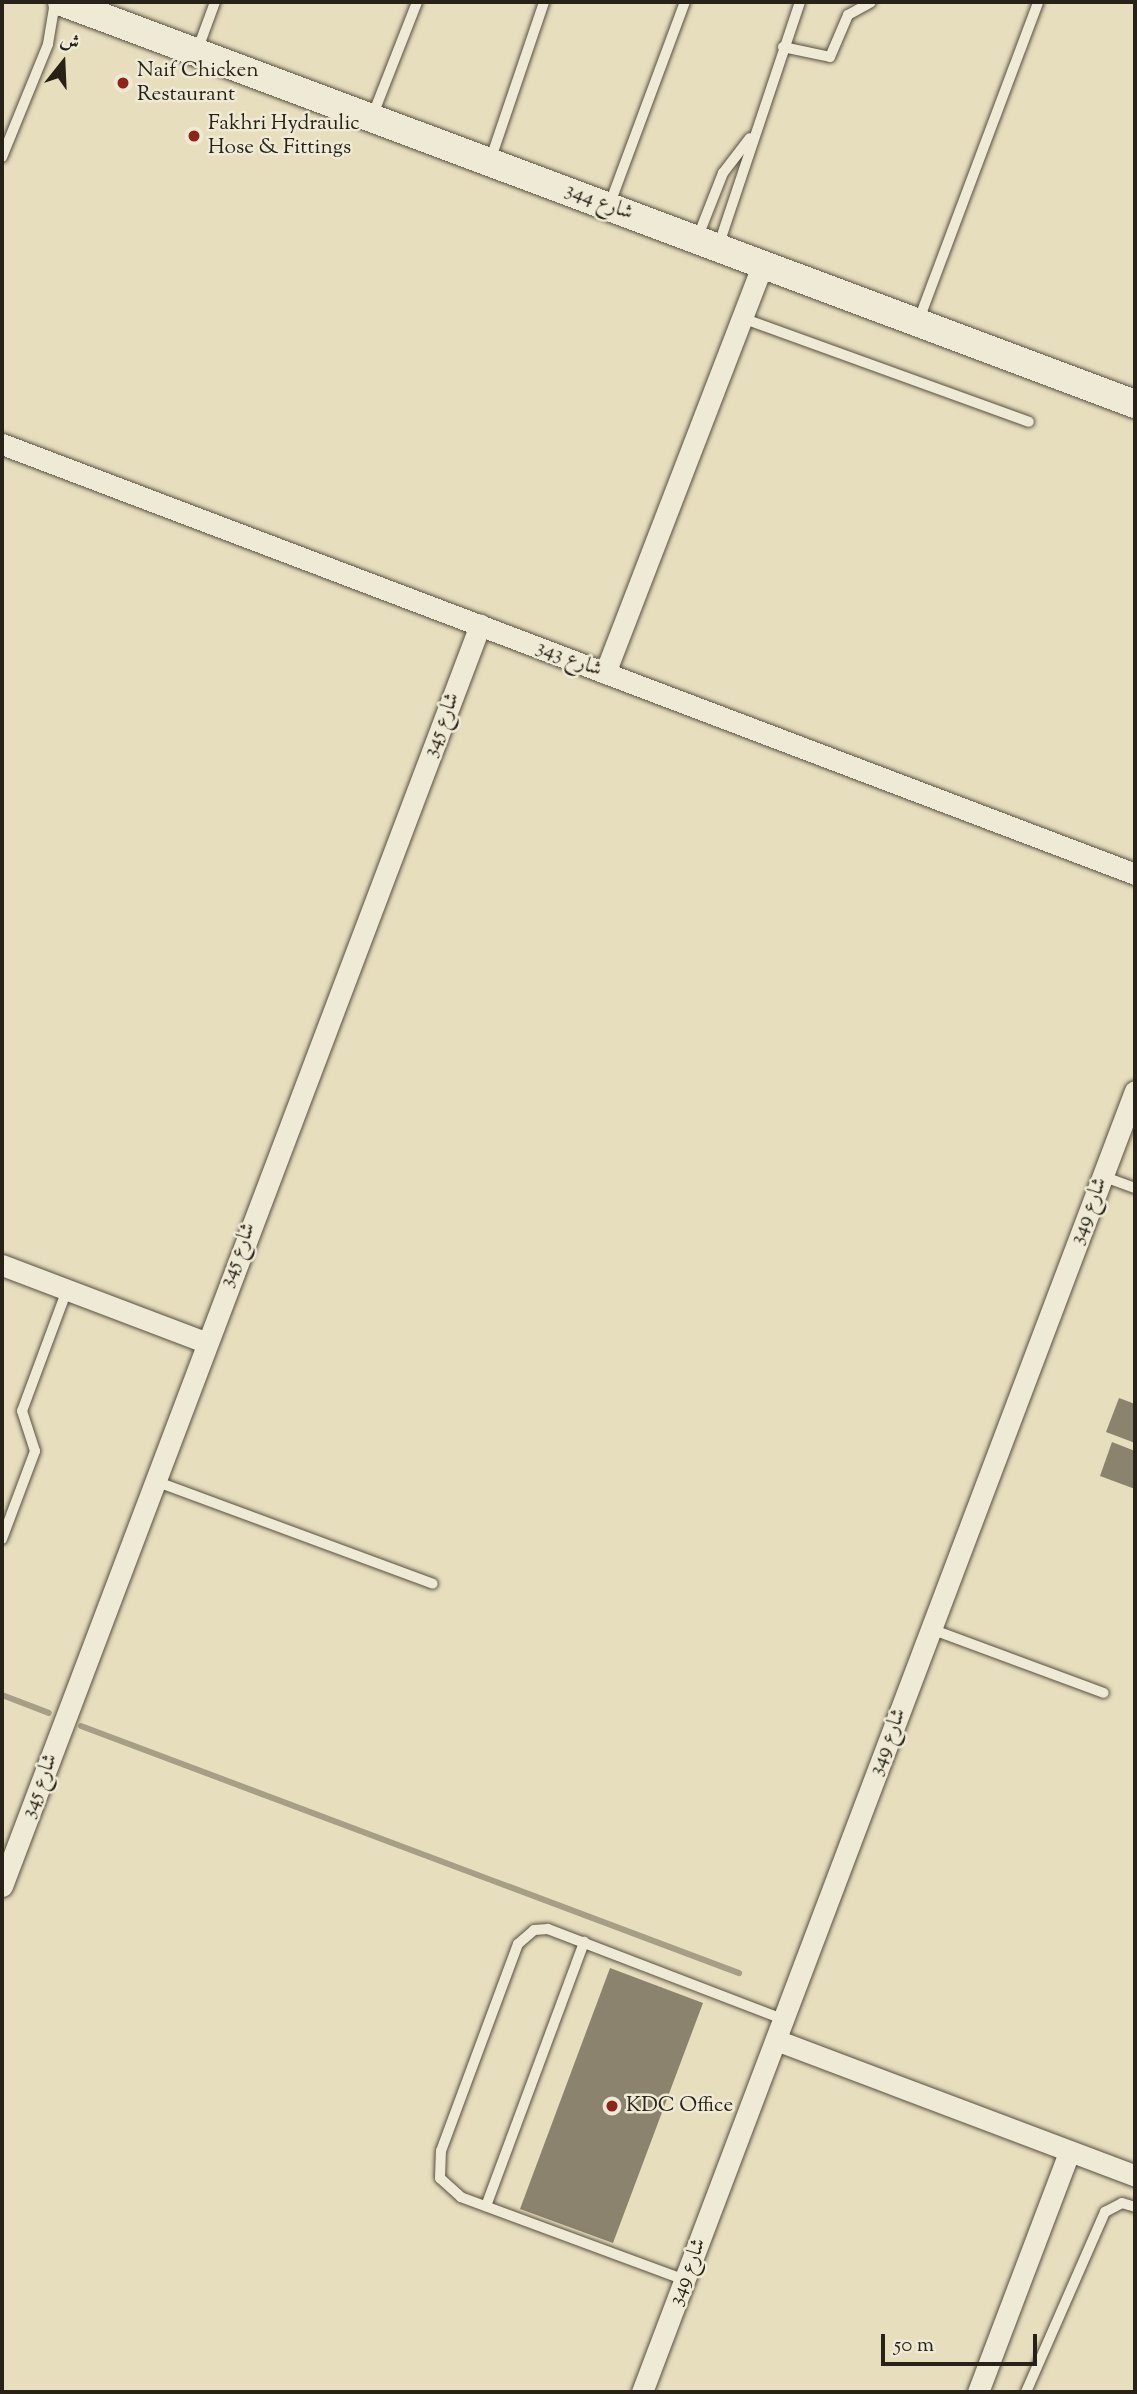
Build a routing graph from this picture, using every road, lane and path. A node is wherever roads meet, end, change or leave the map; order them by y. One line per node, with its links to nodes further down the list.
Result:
1 (55, 2): 14 (lane)
2 (62, 2): 11 (main road, شارع 344)
3 (215, 2): 11 (lane)
4 (417, 2): 12 (lane)
5 (544, 2): 15 (lane)
6 (685, 2): 16 (lane)
7 (800, 2): 10 (lane)
8 (871, 2): 10 (lane)
9 (1038, 2): 20 (lane)
10 (783, 47): 13 (lane)
11 (197, 51): 12 (main road, شارع 344)
12 (372, 117): 15 (main road, شارع 344)
13 (750, 138): 17 (lane); 17 (lane)
14 (2, 157)
15 (490, 161): 16 (main road, شارع 344)
16 (609, 206): 17 (main road, شارع 344)
17 (708, 243): 18 (main road, شارع 344)
18 (763, 264): 19 (street); 20 (main road, شارع 344)
19 (742, 318): 22 (lane); 25 (street)
20 (918, 322): 21 (main road, شارع 344)
21 (1135, 404)
22 (1029, 422)
23 (2, 444): 24 (street, شارع 343)
24 (481, 625): 25 (street, شارع 343); 32 (street, شارع 345)
25 (605, 673): 26 (street, شارع 343)
26 (1135, 874)
27 (1135, 1091): 28 (street, شارع 349)
28 (1102, 1177): 29 (lane); 36 (street, شارع 349)
29 (1135, 1188)
30 (2, 1265): 31 (street)
31 (67, 1290): 32 (street); 34 (lane)
32 (205, 1342): 33 (street, شارع 345)
33 (155, 1480): 35 (lane); 38 (street, شارع 345)
34 (2, 1539)
35 (433, 1584)
36 (931, 1629): 37 (lane); 40 (street, شارع 349)
37 (1104, 1693)
38 (2, 1885)
39 (584, 1942): 40 (lane); 44 (lane); 44 (lane)
40 (783, 2019): 41 (street, شارع 349)
41 (776, 2040): 42 (street); 46 (street, شارع 349)
42 (1069, 2152): 43 (street); 48 (street)
43 (1135, 2176)
44 (486, 2206): 46 (lane)
45 (1135, 2207): 49 (lane)
46 (685, 2280): 47 (street, شارع 349)
47 (642, 2392)
48 (978, 2392)
49 (1027, 2392)

